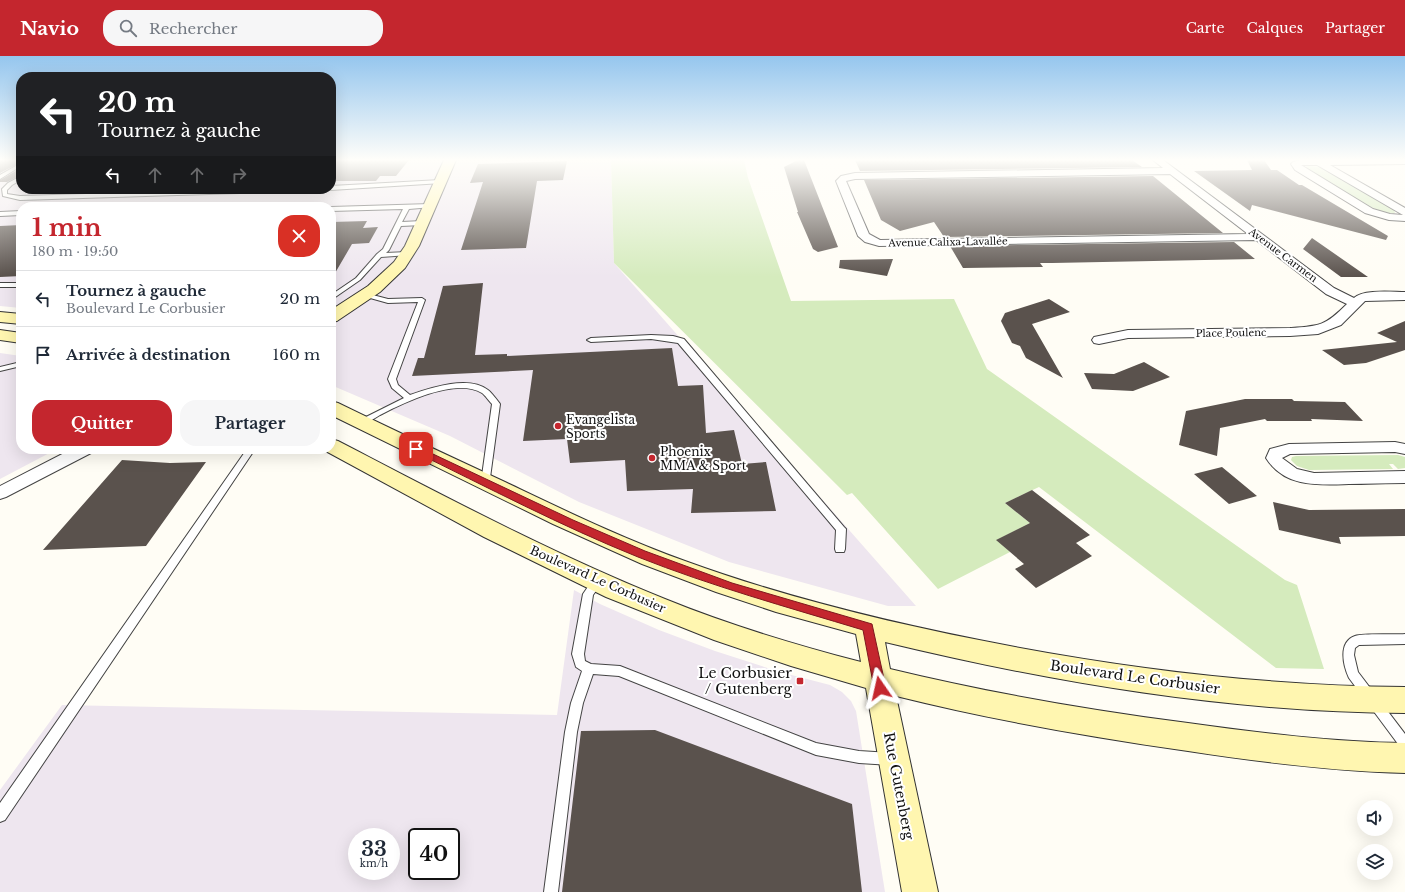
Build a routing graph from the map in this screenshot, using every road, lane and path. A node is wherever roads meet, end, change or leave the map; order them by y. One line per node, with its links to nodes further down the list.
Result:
1 (433, 199): 6 (street)
2 (849, 199): 15 (street, Avenue Calixa-Lavallée)
3 (1210, 199): 15 (street, Avenue Carmen)
4 (1350, 199): 12 (street)
5 (1383, 199): 9 (street)
6 (430, 206): 7 (lane); 13 (street)
7 (407, 207): 8 (lane); 14 (lane)
8 (336, 209)
9 (1405, 212)
10 (16, 213): 11 (lane)
11 (0, 214)
12 (1405, 218)
13 (422, 223): 14 (lane); 16 (street)
14 (399, 224): 17 (lane)
15 (1259, 237): 23 (street, Avenue Carmen)
16 (407, 254): 17 (lane); 21 (street)
17 (379, 255): 20 (lane)
18 (0, 284): 19 (lane)
19 (16, 285)
20 (336, 294)
21 (365, 295): 24 (street); 33 (lane)
22 (1405, 296): 23 (street)
23 (1354, 303): 30 (street, Place Poulenc)
24 (336, 314)
25 (0, 317): 26 (street)
26 (16, 319)
27 (0, 335): 28 (street)
28 (16, 337)
29 (591, 340): 43 (lane)
30 (1099, 340)
31 (16, 365): 32 (lane)
32 (0, 369)
33 (410, 399): 35 (lane); 41 (lane)
34 (336, 410): 35 (street, Boulevard Le Corbusier)
35 (360, 422): 41 (street, Boulevard Le Corbusier)
36 (336, 449): 44 (street, Boulevard Le Corbusier)
37 (1405, 449): 40 (street)
38 (76, 454): 42 (street)
39 (248, 454): 54 (lane)
40 (1405, 477)
41 (486, 483): 45 (street, Boulevard Le Corbusier)
42 (0, 494)
43 (840, 549)
44 (598, 581): 47 (lane); 48 (street, Boulevard Le Corbusier)
45 (868, 627): 48 (street); 49 (street, Boulevard Le Corbusier)
46 (1405, 638): 49 (lane)
47 (589, 669): 53 (lane); 55 (lane)
48 (879, 679): 52 (street, Boulevard Le Corbusier); 53 (street, Rue Gutenberg)
49 (1371, 699): 50 (street, Boulevard Le Corbusier); 51 (lane)
50 (1405, 700)
51 (1405, 744)
52 (1405, 758)
53 (894, 759): 56 (street, Rue Gutenberg)
54 (0, 816)
55 (551, 892)
56 (920, 892)

